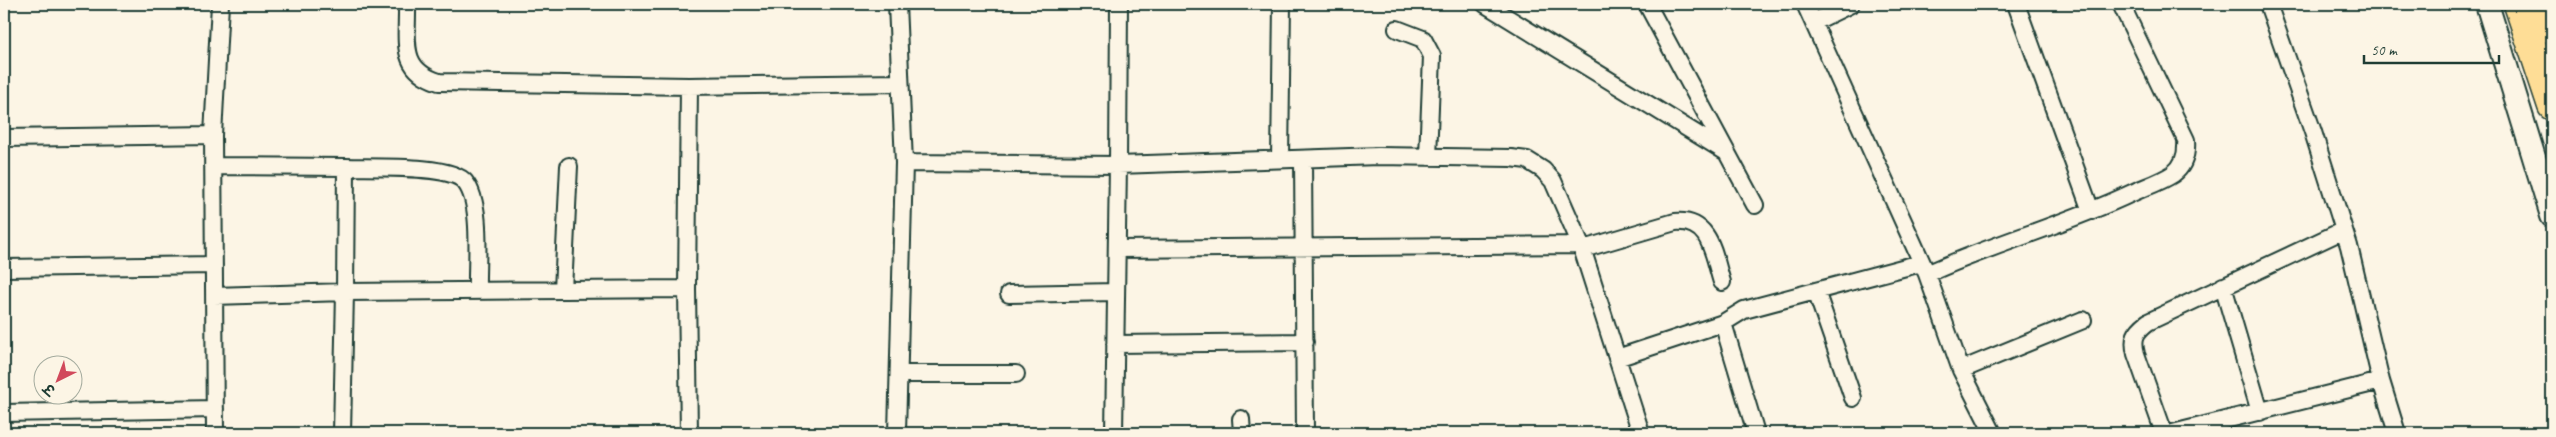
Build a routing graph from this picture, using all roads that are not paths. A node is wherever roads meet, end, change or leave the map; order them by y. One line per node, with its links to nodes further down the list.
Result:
1 (220, 4): 22 (street)
2 (407, 4): 20 (street)
3 (898, 4): 19 (street)
4 (1119, 4): 29 (street)
5 (1282, 4): 26 (street)
6 (1485, 4): 24 (street)
7 (1646, 4): 24 (street)
8 (1805, 4): 16 (street)
9 (1851, 4): 16 (street)
10 (2016, 4): 34 (street)
11 (2268, 4): 36 (street)
12 (2487, 4): 35 (main road)
13 (2518, 4): 21 (highway)
14 (2544, 4): 18 (highway)
15 (2126, 5): 34 (street)
16 (1814, 22): 42 (street)
17 (1397, 29): 25 (street)
18 (2552, 29)
19 (899, 83): 20 (street); 28 (street)
20 (689, 86): 45 (street)
21 (2552, 106)
22 (213, 135): 23 (street); 30 (street)
23 (4, 138)
24 (1726, 152): 33 (street)
25 (1428, 157): 27 (street); 37 (street)
26 (1280, 159): 27 (street); 29 (street)
27 (1303, 159): 38 (street)
28 (904, 163): 29 (street); 59 (street)
29 (1118, 165): 39 (street)
30 (213, 166): 32 (street); 40 (street)
31 (569, 166): 46 (street)
32 (346, 167): 47 (street); 49 (street)
33 (1755, 205)
34 (2091, 211): 42 (street)
35 (2552, 216)
36 (2344, 230): 44 (street); 61 (street)
37 (1582, 247): 38 (street); 43 (street); 57 (street)
38 (1305, 248): 39 (street); 55 (street)
39 (1117, 249): 50 (street)
40 (214, 265): 41 (street); 52 (street)
41 (4, 268)
42 (1924, 268): 48 (street); 58 (street)
43 (1722, 282)
44 (2223, 286): 64 (street); 75 (street)
45 (687, 289): 46 (street); 68 (street)
46 (563, 290): 47 (street)
47 (477, 291): 49 (street)
48 (1816, 291): 54 (street); 62 (street)
49 (345, 292): 52 (street); 67 (street)
50 (1116, 292): 51 (street); 56 (street)
51 (1009, 294)
52 (214, 296): 63 (street)
53 (2083, 320): 58 (street)
54 (1723, 323): 57 (street); 73 (street)
55 (1305, 342): 56 (street); 71 (street)
56 (1115, 344): 70 (street)
57 (1617, 358): 72 (street)
58 (1961, 370): 74 (street)
59 (899, 374): 60 (street); 69 (street)
60 (1016, 374)
61 (2381, 381): 64 (street); 77 (street)
62 (1853, 398)
63 (214, 409): 65 (street); 66 (street)
64 (2260, 412): 76 (street)
65 (4, 413)
66 (215, 433)
67 (342, 433)
68 (689, 433)
69 (897, 433)
70 (1114, 433)
71 (1306, 433)
72 (1641, 433)
73 (1756, 433)
74 (1993, 433)
75 (2164, 433)
76 (2173, 433)
77 (2397, 433)

